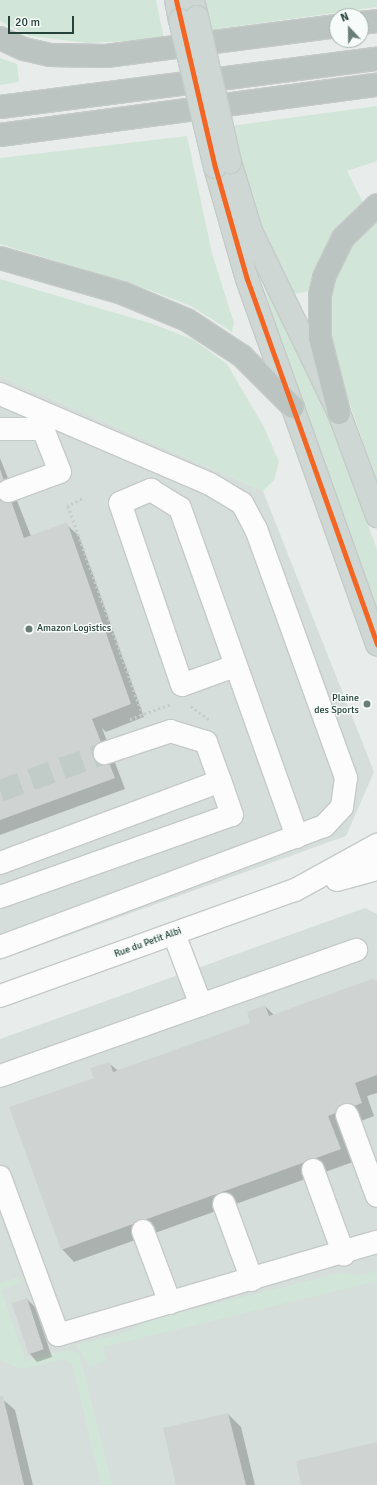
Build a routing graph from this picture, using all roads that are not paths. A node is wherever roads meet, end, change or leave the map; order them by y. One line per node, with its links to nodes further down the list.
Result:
1 (186, 9): 8 (main road, bridge)
2 (329, 27): 3 (highway)
3 (0, 38)
4 (377, 59): 6 (highway)
5 (377, 85): 7 (highway)
6 (0, 107)
7 (0, 135)
8 (222, 164): 12 (main road); 13 (main road)
9 (377, 205): 13 (highway)
10 (0, 258): 12 (highway)
11 (0, 394): 21 (street)
12 (293, 407): 17 (main road)
13 (339, 413): 16 (main road)
14 (0, 429): 15 (street)
15 (8, 491)
16 (377, 516)
17 (377, 645)
18 (234, 666): 18 (street); 21 (street)
19 (105, 753): 20 (street)
20 (220, 781): 23 (street); 26 (street)
21 (297, 837): 28 (street)
22 (377, 845): 25 (street, Rue du Petit Albi)
23 (0, 863)
24 (377, 869): 25 (street, Rue du Petit Albi)
25 (295, 890): 27 (street, Rue du Petit Albi)
26 (0, 897)
27 (174, 934): 30 (street, Rue du Petit Albi); 31 (street)
28 (0, 948)
29 (356, 950): 31 (street)
30 (0, 996)
31 (200, 1005): 32 (street)
32 (0, 1076)
33 (347, 1115): 36 (street)
34 (313, 1170): 40 (street)
35 (0, 1177): 42 (street)
36 (377, 1196)
37 (224, 1204): 41 (street)
38 (143, 1231): 42 (street)
39 (377, 1242): 40 (street)
40 (344, 1254): 41 (street)
41 (252, 1280): 42 (street)
42 (170, 1303)

